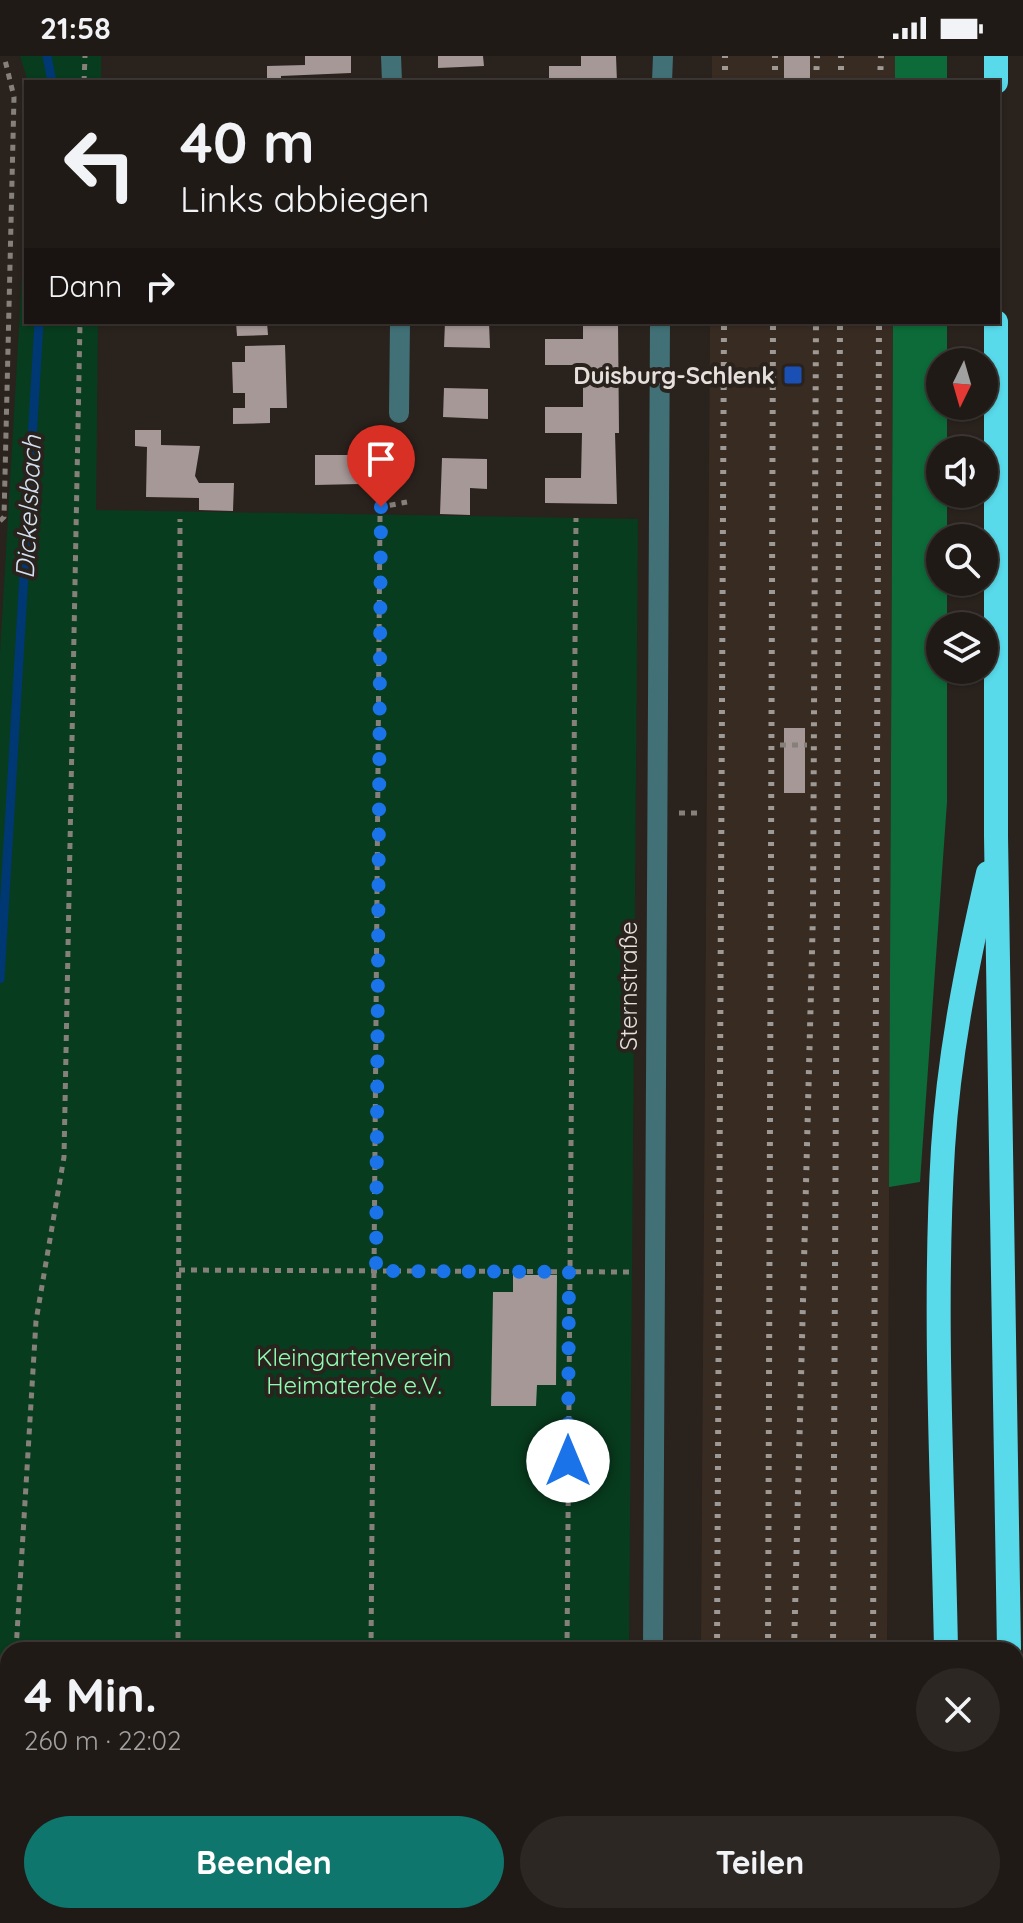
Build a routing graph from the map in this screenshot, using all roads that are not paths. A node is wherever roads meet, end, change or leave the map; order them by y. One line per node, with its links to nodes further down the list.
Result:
1 (391, 56): 4 (street)
2 (663, 56): 5 (street)
3 (996, 56): 6 (highway)
4 (392, 80)
5 (662, 80)
6 (996, 80)
7 (400, 324): 10 (street)
8 (660, 324): 12 (street, Sternstraße)
9 (996, 324): 11 (highway)
10 (399, 413)
11 (996, 836): 13 (highway); 14 (highway)
12 (653, 1642)
13 (946, 1642)
14 (1009, 1642)

